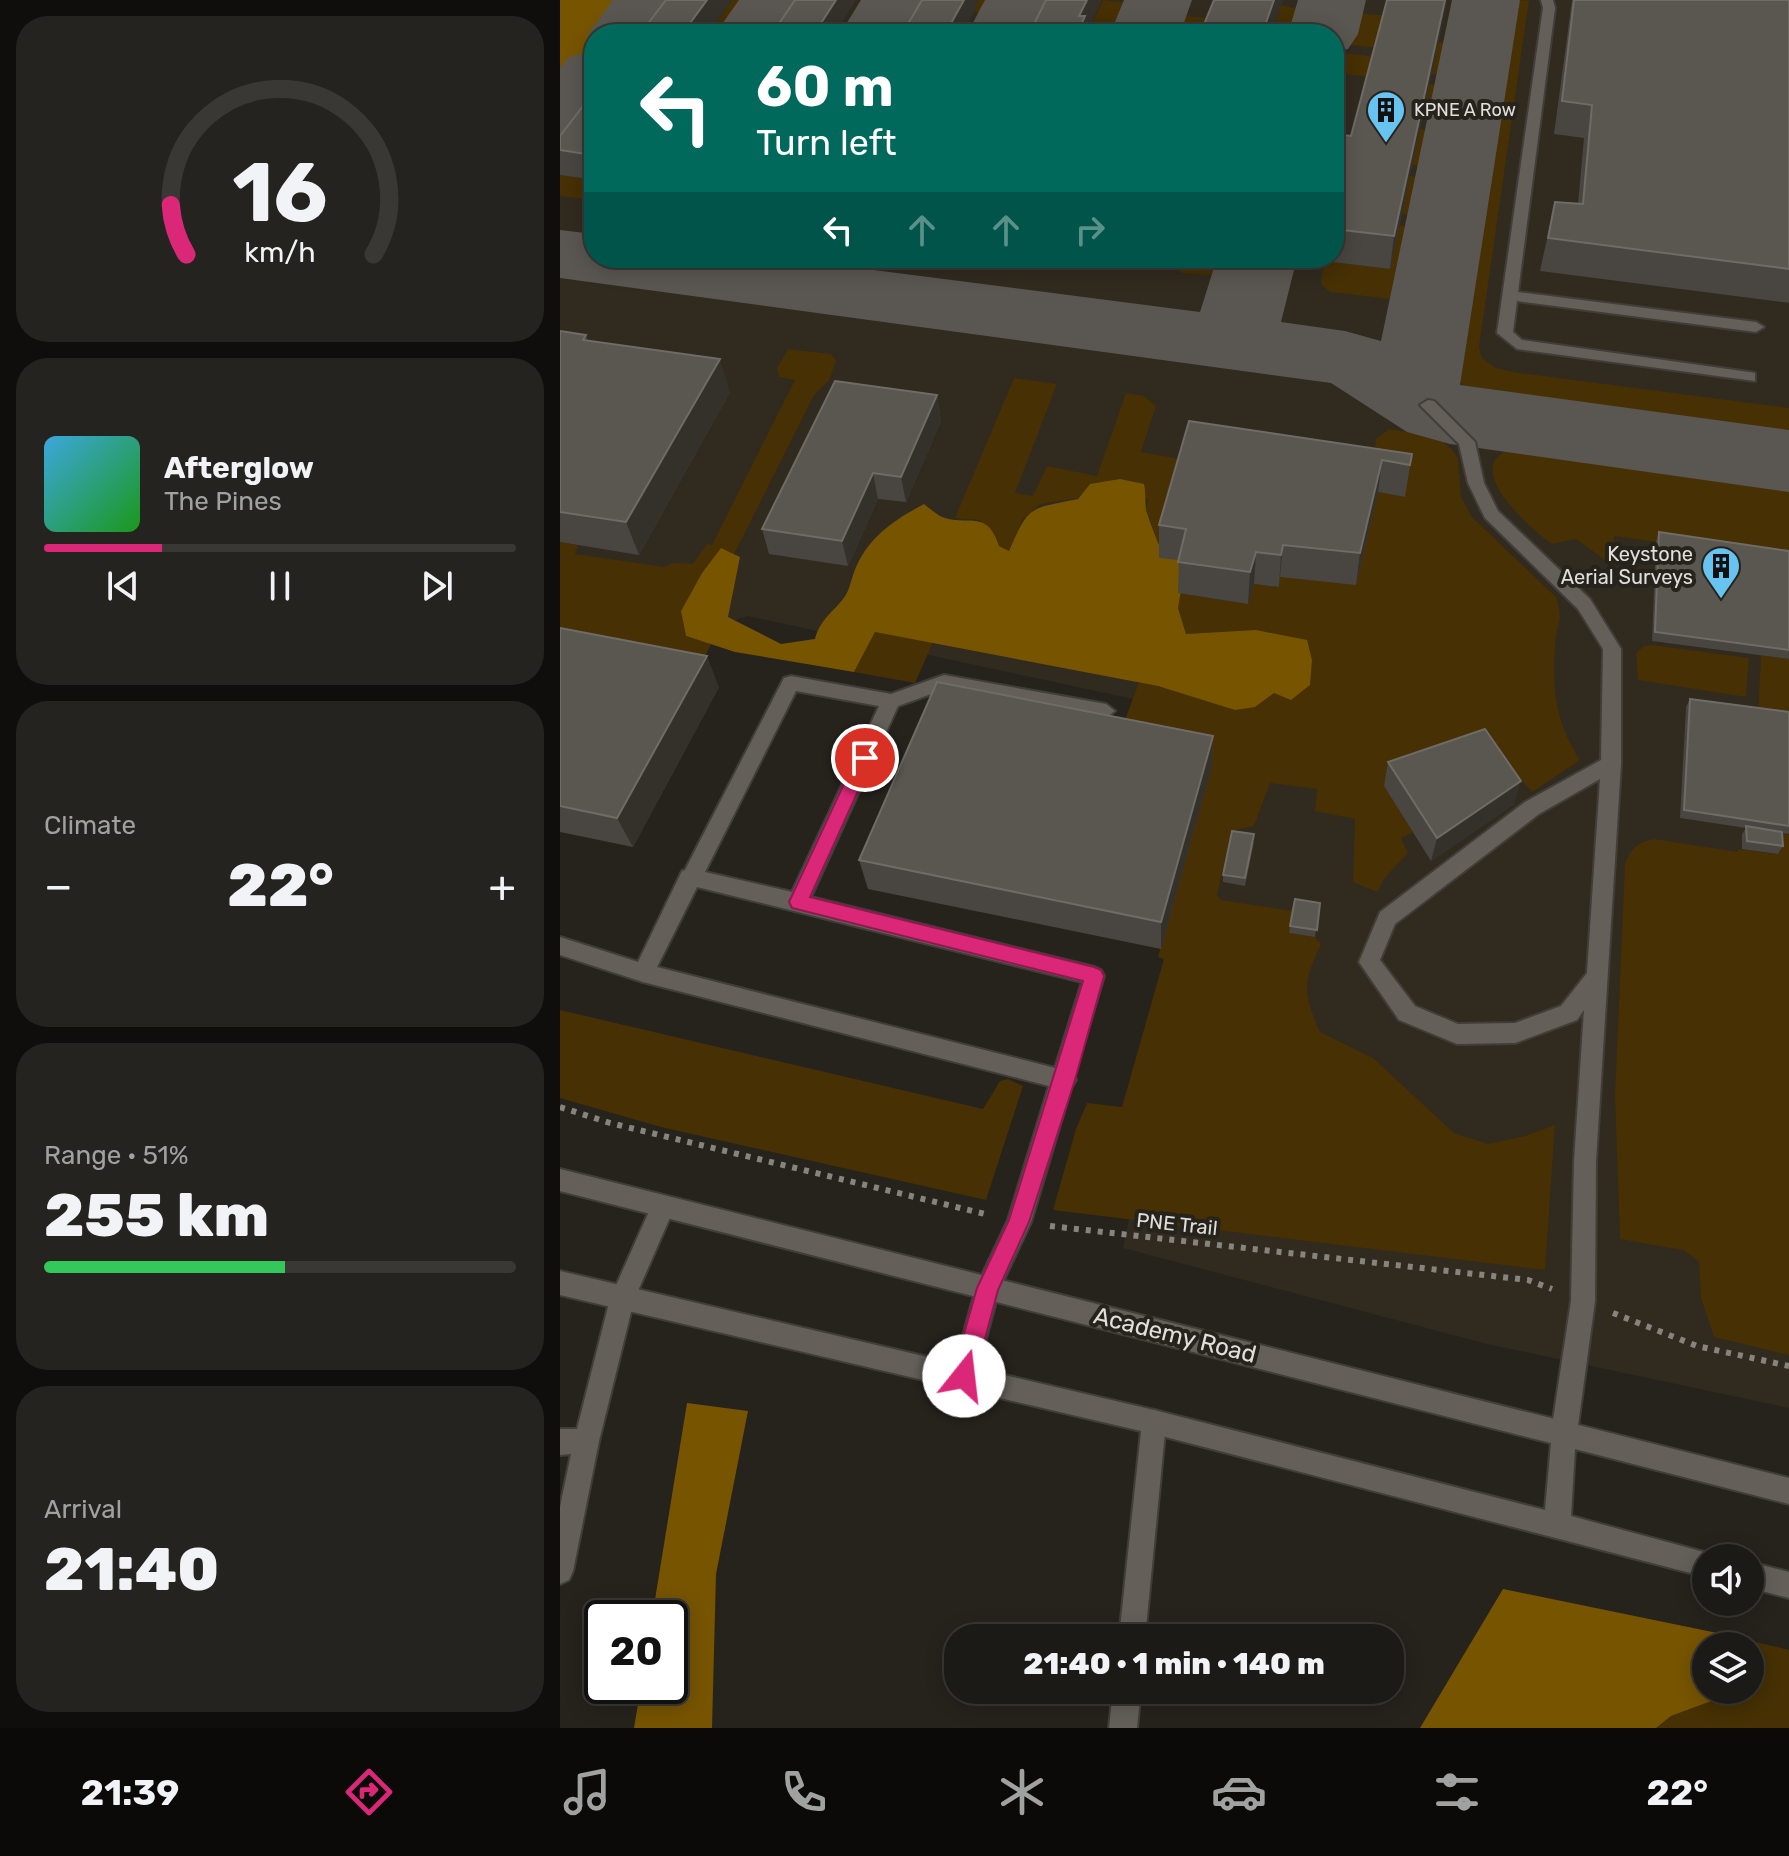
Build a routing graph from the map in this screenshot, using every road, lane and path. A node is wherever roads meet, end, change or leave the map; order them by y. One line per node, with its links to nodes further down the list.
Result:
1 (1547, 0): 2 (main road)
2 (1509, 295): 3 (main road); 4 (main road)
3 (1756, 327)
4 (1749, 377)
5 (1428, 405): 8 (main road)
6 (891, 701): 7 (main road); 9 (main road); 10 (main road)
7 (1106, 711)
8 (1611, 764): 13 (main road); 13 (main road)
9 (689, 877): 10 (main road); 12 (main road)
10 (798, 902): 14 (main road)
11 (560, 946): 12 (main road)
12 (643, 973): 14 (main road)
13 (1597, 976): 22 (main road)
14 (1065, 1080): 18 (main road)
15 (560, 1107): 18 (path, PNE Trail)
16 (560, 1180): 17 (main road, Academy Road)
17 (663, 1206): 20 (main road, Academy Road); 21 (main road)
18 (1019, 1222): 20 (main road); 22 (path, PNE Trail)
19 (560, 1283): 21 (main road)
20 (988, 1288): 24 (main road); 26 (main road, Academy Road)
21 (622, 1299): 24 (main road); 27 (main road)
22 (1583, 1301): 23 (path, PNE Trail); 26 (main road)
23 (1789, 1366)
24 (964, 1376): 25 (main road)
25 (1154, 1422): 30 (main road); 35 (main road)
26 (1564, 1433): 29 (main road, Academy Road); 30 (main road)
27 (586, 1441): 28 (main road); 32 (main road)
28 (560, 1442)
29 (1789, 1491)
30 (1557, 1525): 31 (main road)
31 (1692, 1560)
32 (560, 1571)
33 (1764, 1579): 34 (main road)
34 (1789, 1585)
35 (1133, 1624)
36 (1126, 1704): 37 (main road)
37 (1123, 1728)

